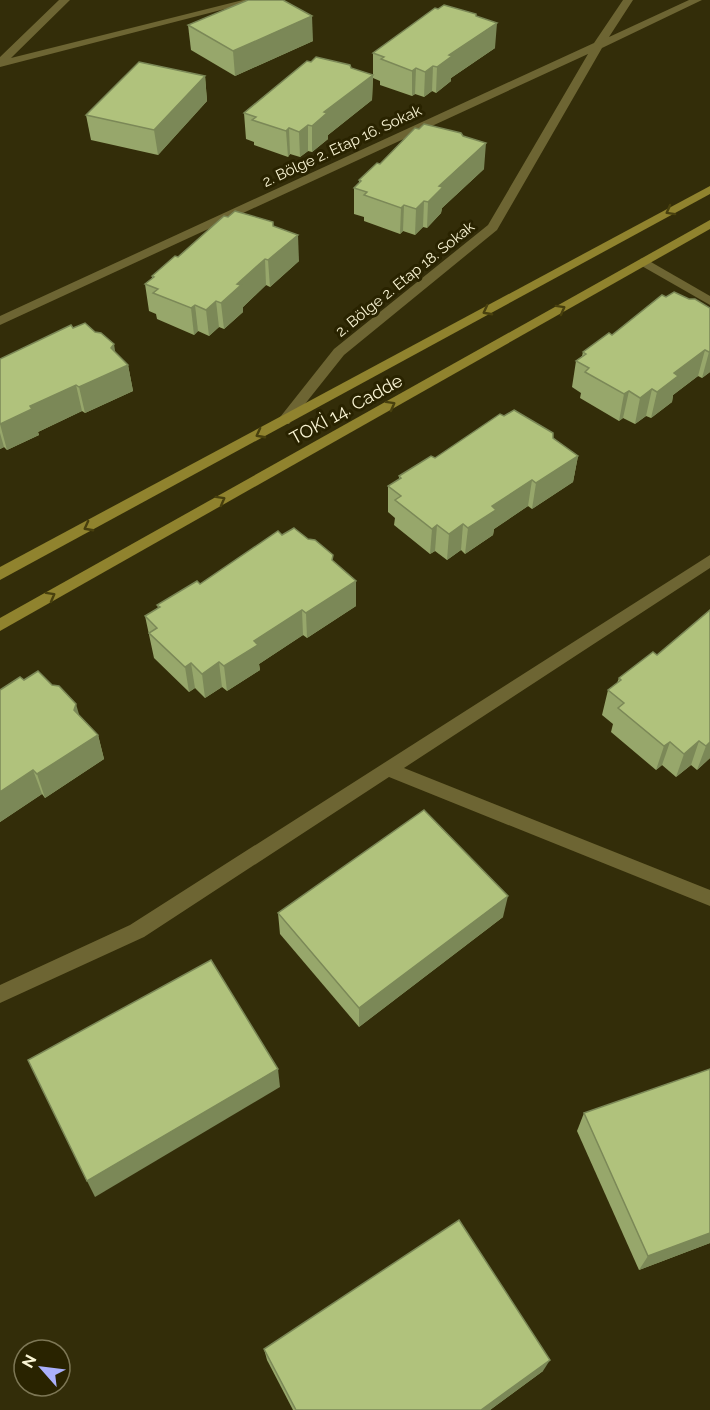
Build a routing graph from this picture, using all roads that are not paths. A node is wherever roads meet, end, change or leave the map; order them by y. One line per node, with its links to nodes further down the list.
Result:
1 (64, 0): 6 (street)
2 (255, 0): 6 (street)
3 (628, 0): 5 (street, 2. Bölge 2. Etap 18. Sokak)
4 (697, 0): 5 (street, 2. Bölge 2. Etap 16. Sokak)
5 (599, 44): 11 (street, 2. Bölge 2. Etap 16. Sokak); 12 (street, 2. Bölge 2. Etap 18. Sokak)
6 (0, 64)
7 (710, 189): 12 (main road, TOKİ 14. Cadde, one-way to 12)
8 (710, 224): 9 (main road, TOKİ 14. Cadde)
9 (644, 262): 10 (street); 15 (main road, TOKİ 14. Cadde, one-way to 9)
10 (710, 301)
11 (0, 321)
12 (284, 421): 14 (main road, TOKİ 14. Cadde, one-way to 14)
13 (710, 561): 16 (street)
14 (0, 574)
15 (0, 625)
16 (388, 769): 17 (street); 18 (street)
17 (710, 898)
18 (0, 994)

